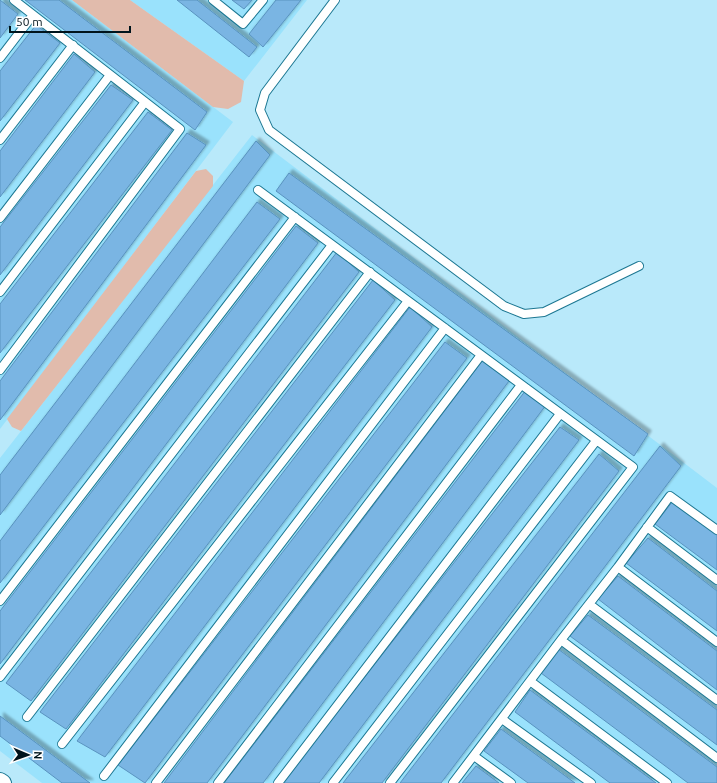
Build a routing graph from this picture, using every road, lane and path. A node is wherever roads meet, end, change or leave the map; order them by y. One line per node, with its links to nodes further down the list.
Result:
1 (14, 0): 5 (lane)
2 (213, 0): 3 (lane)
3 (263, 0)
4 (334, 0): 15 (lane)
5 (33, 15): 6 (lane); 7 (lane)
6 (72, 46): 8 (lane); 10 (lane)
7 (0, 58)
8 (110, 75): 9 (lane); 13 (lane)
9 (146, 102): 17 (lane); 21 (lane)
10 (0, 140)
11 (258, 190): 12 (lane)
12 (295, 217): 14 (lane); 29 (lane)
13 (0, 218)
14 (332, 245): 16 (lane); 33 (lane)
15 (639, 266)
16 (370, 272): 18 (lane); 36 (lane)
17 (0, 292)
18 (408, 301): 19 (lane); 38 (lane)
19 (445, 328): 20 (lane); 41 (lane)
20 (481, 355): 22 (lane); 44 (lane)
21 (0, 370)
22 (521, 385): 23 (lane); 45 (lane)
23 (560, 414): 24 (lane); 46 (lane)
24 (596, 440): 47 (lane); 48 (lane)
25 (647, 527): 26 (lane); 27 (lane); 28 (lane)
26 (717, 530)
27 (618, 567): 30 (lane); 32 (lane)
28 (717, 580)
29 (0, 601)
30 (589, 604): 31 (lane); 35 (lane)
31 (561, 640): 34 (lane); 40 (lane)
32 (717, 642)
33 (0, 677)
34 (530, 681): 37 (lane); 52 (lane)
35 (717, 700)
36 (27, 717)
37 (502, 719): 39 (lane); 51 (lane)
38 (62, 744)
39 (474, 756): 49 (lane); 50 (lane)
40 (717, 758)
41 (104, 776)
42 (0, 781): 43 (street)
43 (3, 783)
44 (156, 783)
45 (218, 783)
46 (278, 783)
47 (333, 783)
48 (390, 783)
49 (454, 783)
50 (511, 783)
51 (591, 783)
52 (667, 783)

